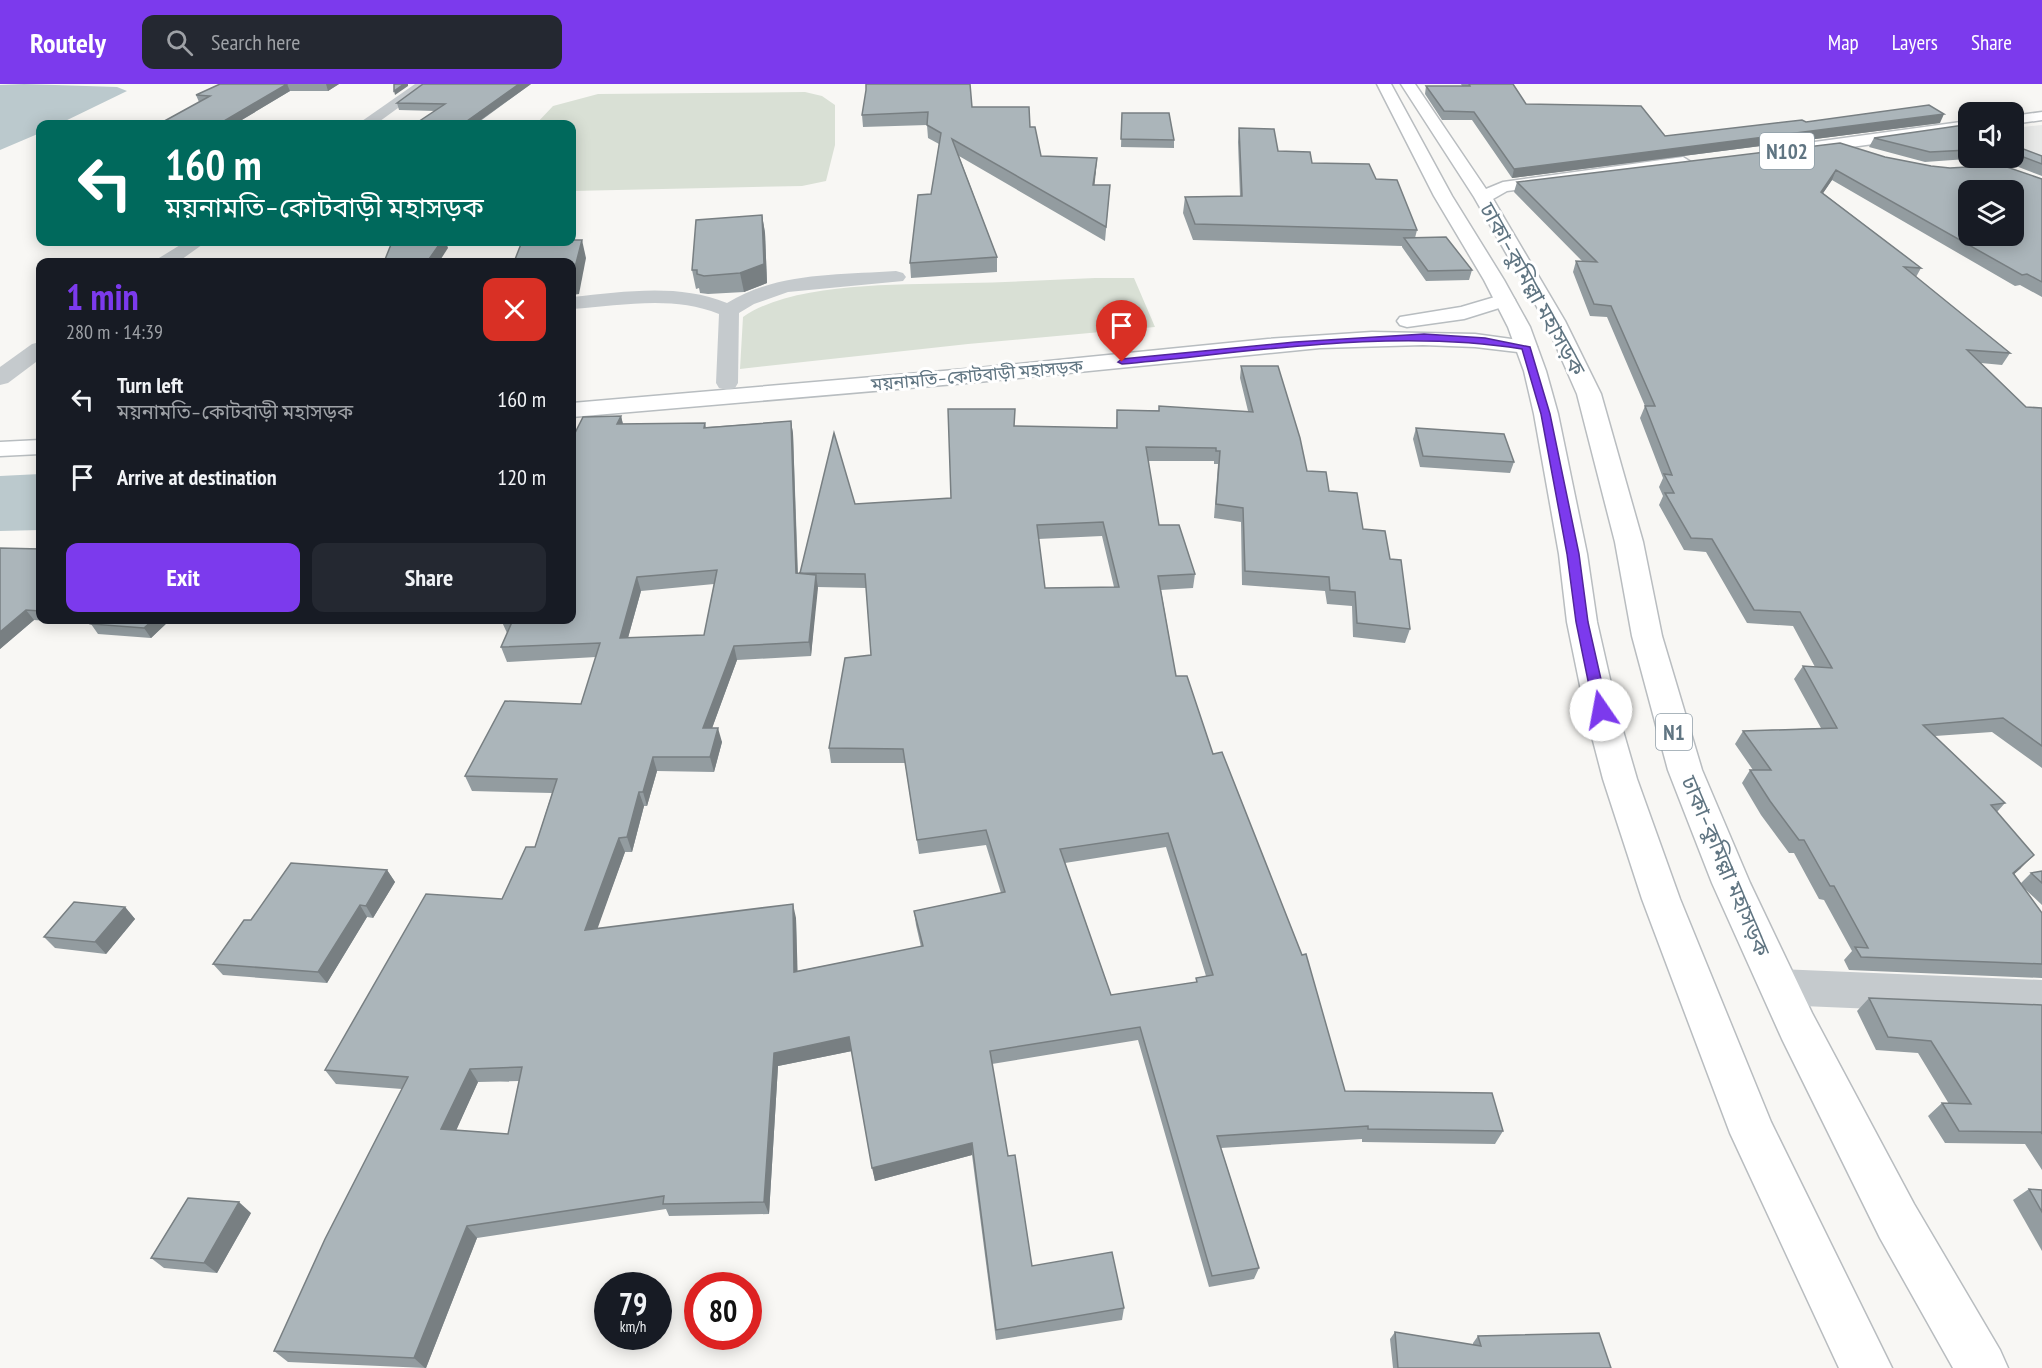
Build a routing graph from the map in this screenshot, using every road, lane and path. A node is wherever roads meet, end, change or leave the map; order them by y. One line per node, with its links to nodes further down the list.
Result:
1 (424, 84): 6 (street)
2 (1384, 84): 18 (main road, ঢাকা–কুমিল্লা মহাসড়ক)
3 (1408, 84): 13 (main road, ঢাকা–কুমিল্লা মহাসড়ক / N1)
4 (2042, 116): 5 (main road)
5 (2024, 118)
6 (373, 120)
7 (1958, 127): 8 (main road, N102)
8 (1836, 145): 9 (main road, N102); 10 (street)
9 (1779, 152)
10 (1865, 154)
11 (1698, 161): 12 (main road)
12 (1606, 171): 13 (main road); 14 (main road)
13 (1477, 174): 14 (main road); 14 (main road); 31 (main road, ঢাকা–কুমিল্লা মহাসড়ক / N1)
14 (1517, 175)
15 (191, 246): 16 (street)
16 (172, 258)
17 (896, 277): 20 (street)
18 (1505, 300): 21 (main road, ঢাকা–কুমিল্লা মহাসড়ক); 24 (main road, ময়নামতি–কোটবাড়ী মহাসড়ক)
19 (576, 303): 20 (street)
20 (729, 311): 24 (street)
21 (1526, 347): 26 (main road, ময়নামতি–কোটবাড়ী মহাসড়ক); 33 (main road, ঢাকা–কুমিল্লা মহাসড়ক)
22 (36, 353): 23 (street)
23 (0, 378)
24 (727, 383): 25 (main road, ময়নামতি–কোটবাড়ী মহাসড়ক)
25 (576, 397)
26 (576, 410)
27 (36, 428): 28 (main road)
28 (0, 430)
29 (36, 447): 30 (main road)
30 (0, 449)
31 (1779, 987): 32 (street); 34 (main road, ঢাকা–কুমিল্লা মহাসড়ক / N1)
32 (2042, 998)
33 (1866, 1368)
34 (1982, 1368)

